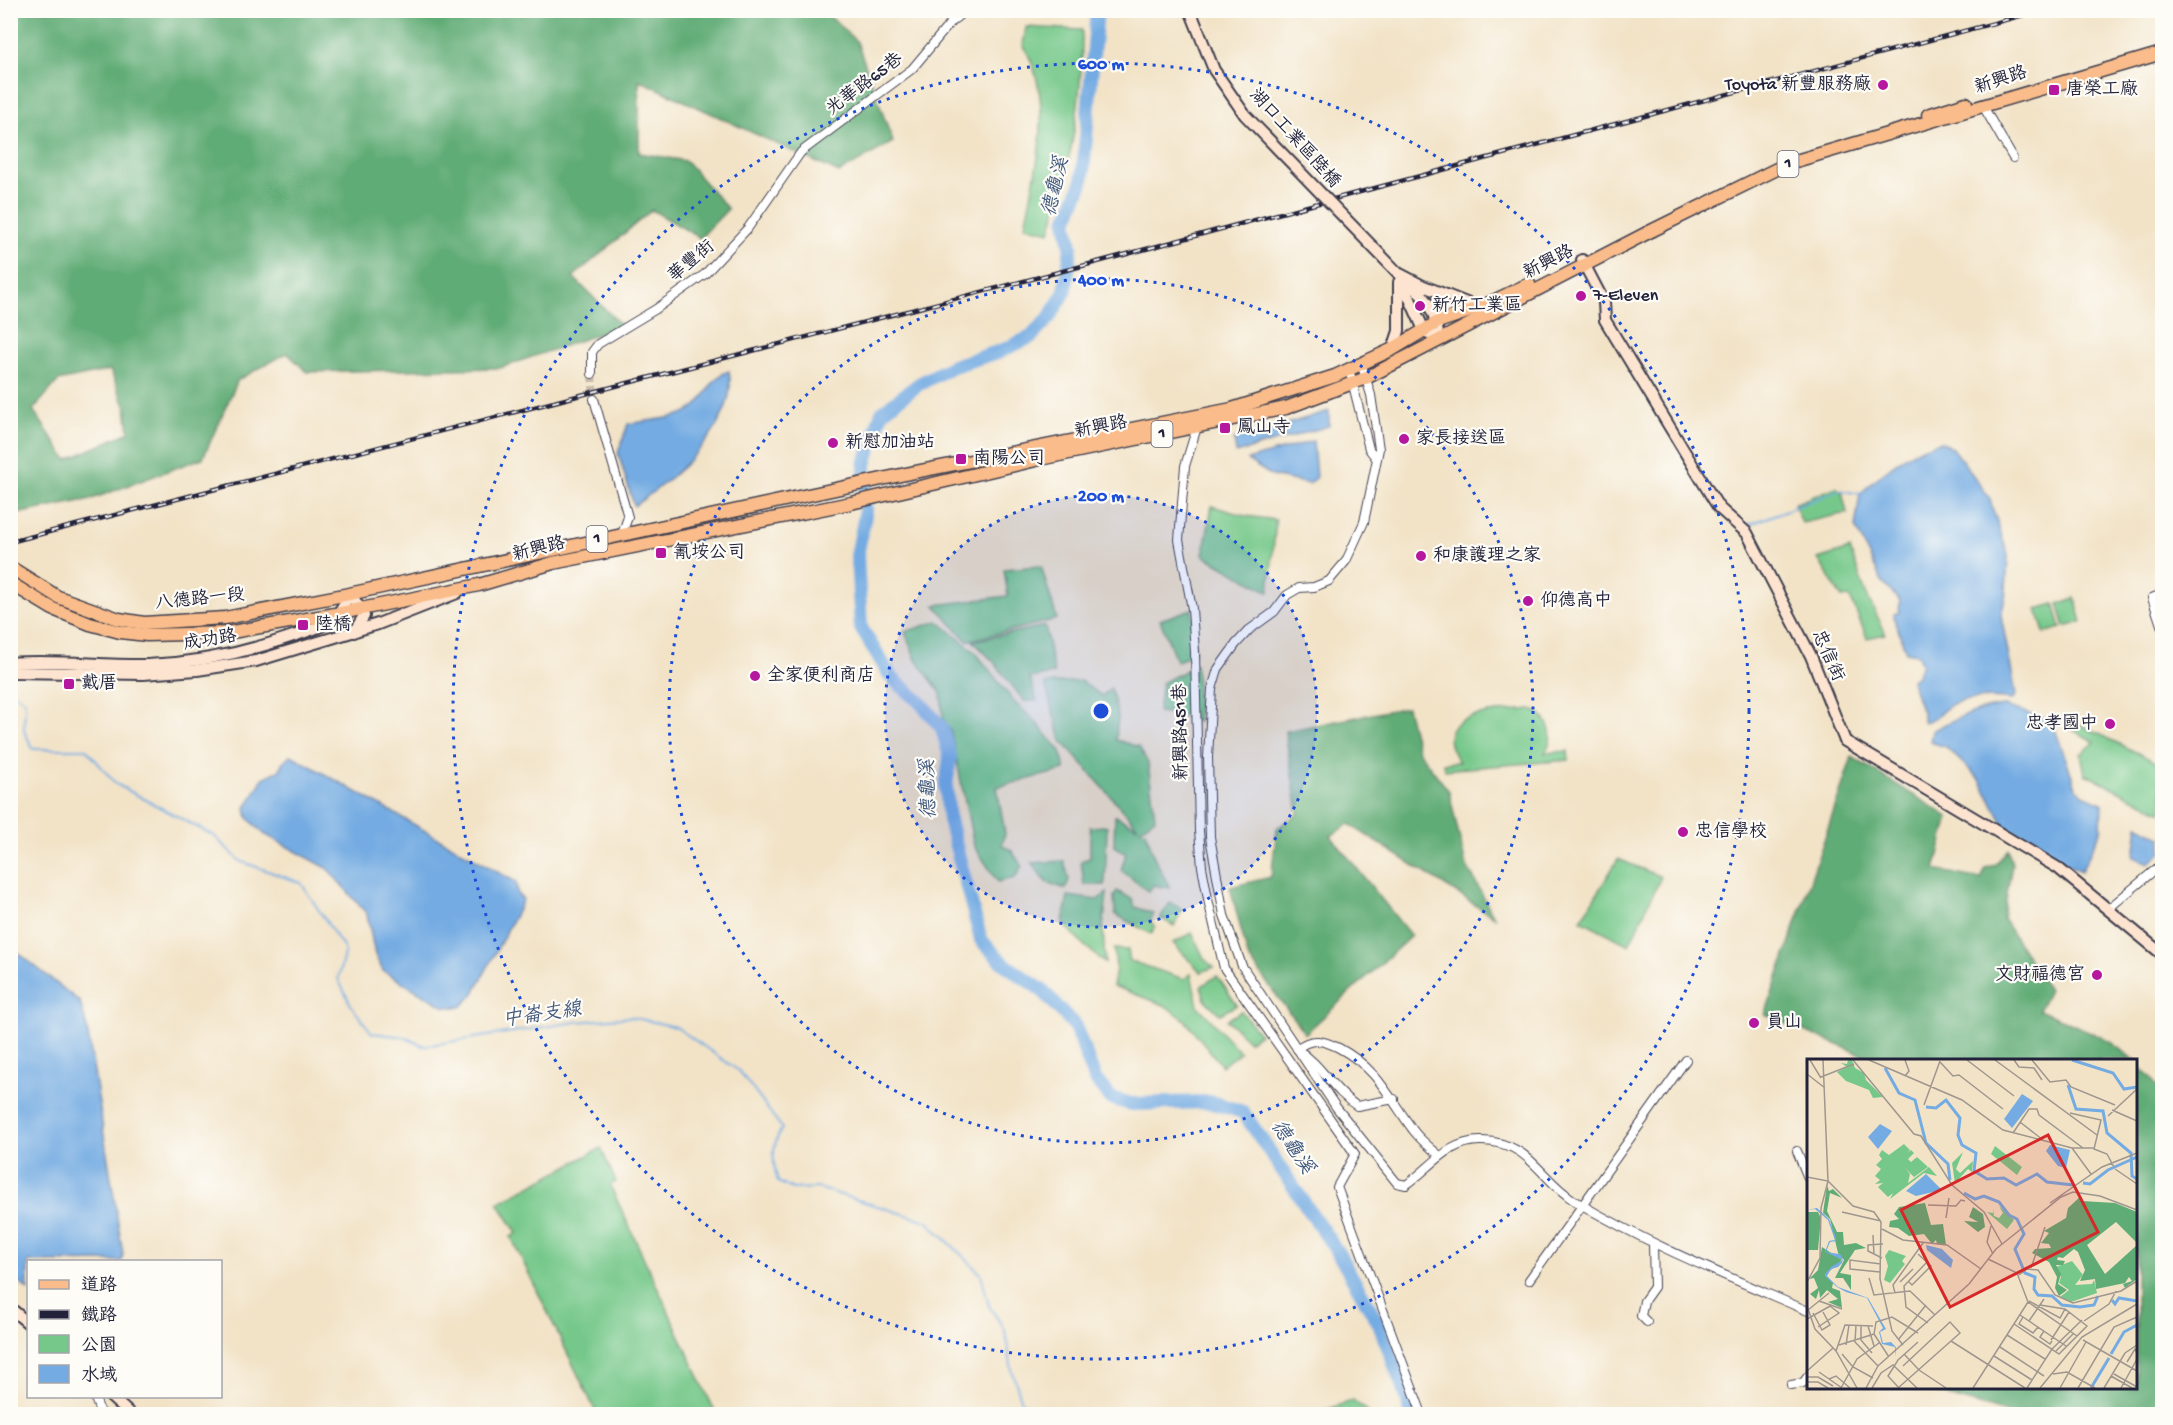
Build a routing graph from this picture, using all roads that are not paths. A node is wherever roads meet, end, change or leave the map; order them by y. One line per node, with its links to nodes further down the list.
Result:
1 (966, 10): 6 (street, 光華路65巷)
2 (1190, 10): 9 (street, 湖口工業區陸橋, bridge)
3 (2163, 45): 8 (main road, 新興路 / 1)
4 (2163, 53): 5 (main road, 新興路 / 1)
5 (1983, 106): 7 (street); 8 (main road, 新興路 / 1)
6 (801, 152): 17 (street, 華豐街)
7 (2013, 158)
8 (1584, 262): 10 (main road, 新興路 / 1); 13 (main road, 新興路 / 1); 37 (street, 忠信街)
9 (1398, 273): 10 (street); 11 (street); 12 (street); 14 (street)
10 (1479, 308): 11 (main road, 新興路 / 1)
11 (1438, 322): 12 (main road, 新興路 / 1); 13 (street)
12 (1424, 330): 13 (street); 14 (main road, 新興路 / 1)
13 (1438, 339): 18 (main road, 新興路 / 1)
14 (1393, 349): 15 (main road, 新興路 / 1)
15 (1361, 363): 16 (main road, 新興路 / 1); 18 (street)
16 (1349, 369): 19 (street); 23 (main road, 新興路 / 1)
17 (592, 374)
18 (1366, 378): 19 (main road, 新興路 / 1); 22 (street)
19 (1354, 383): 21 (main road, 新興路 / 1); 22 (street)
20 (594, 399): 23 (street)
21 (1197, 427): 26 (main road, 新興路 / 1); 58 (street, 新興路451巷)
22 (1376, 458): 39 (street)
23 (622, 534): 27 (main road, 新興路 / 1)
24 (10, 567): 29 (main road, 1)
25 (10, 583): 29 (main road, 1)
26 (479, 585): 30 (main road, 新興路 / 1); 33 (street, 成功路)
27 (349, 594): 29 (main road, 八德路一段 / 1); 30 (street); 31 (street)
28 (2163, 594): 32 (street)
29 (56, 603): 31 (main road, 八德路一段 / 1)
30 (361, 608): 31 (main road, 新興路 / 1); 33 (street)
31 (341, 613): 34 (street, 成功路)
32 (2163, 628)
33 (354, 632): 35 (street, 成功路)
34 (10, 663)
35 (10, 672)
36 (2163, 864): 37 (street)
37 (2108, 909): 38 (street, 忠信街)
38 (2163, 954)
39 (1297, 1049): 41 (street); 41 (street); 43 (street)
40 (1686, 1060): 45 (street)
41 (1394, 1099): 43 (street)
42 (1797, 1151): 44 (street)
43 (1440, 1156): 45 (street)
44 (1807, 1174)
45 (1582, 1205): 46 (street); 47 (street)
46 (1653, 1244): 49 (street); 51 (street)
47 (1529, 1280)
48 (10, 1308): 50 (street)
49 (1807, 1310)
50 (27, 1322)
51 (1647, 1322)
52 (1807, 1378): 53 (street)
53 (1791, 1385)
54 (95, 1398): 56 (street)
55 (112, 1398): 57 (street)
56 (101, 1414)
57 (130, 1414)
58 (1422, 1414)

